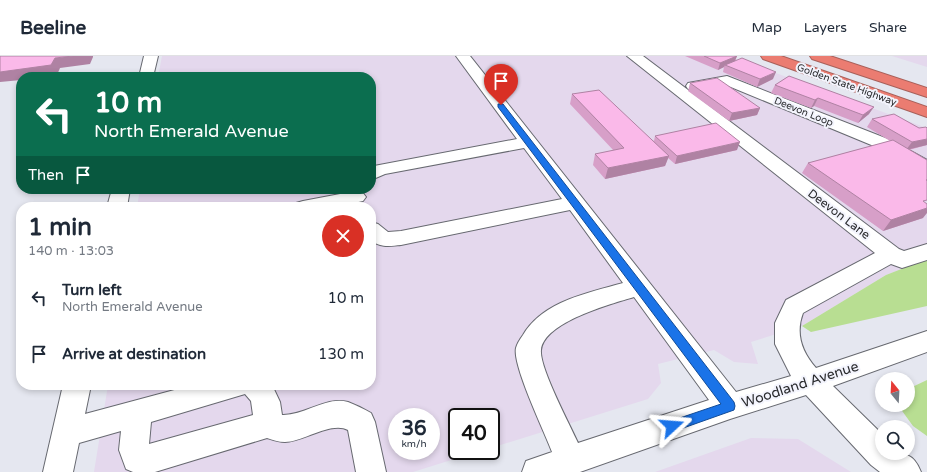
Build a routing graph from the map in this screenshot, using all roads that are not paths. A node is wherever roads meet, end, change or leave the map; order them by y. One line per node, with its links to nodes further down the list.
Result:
1 (150, 56): 6 (street)
2 (463, 56): 10 (street)
3 (634, 56): 7 (street, Deevon Lane)
4 (768, 56): 9 (highway, Golden State Highway)
5 (817, 56): 8 (highway, Golden State Highway)
6 (147, 72)
7 (676, 90): 11 (street, Deevon Loop); 18 (street, Deevon Lane)
8 (927, 93)
9 (927, 112)
10 (529, 142): 12 (street); 15 (street)
11 (927, 167)
12 (376, 172)
13 (356, 198): 14 (street)
14 (332, 202)
15 (575, 203): 16 (street); 19 (street)
16 (376, 233)
17 (927, 252): 18 (street)
18 (891, 254): 21 (street)
19 (639, 287): 25 (street); 29 (street)
20 (927, 341): 21 (street, Woodland Avenue)
21 (811, 382): 25 (street, Woodland Avenue); 33 (street)
22 (76, 390): 28 (street)
23 (219, 390): 26 (street)
24 (261, 390): 27 (street)
25 (730, 406): 29 (street, Woodland Avenue)
26 (137, 413): 27 (street); 28 (street)
27 (268, 424): 31 (street)
28 (67, 433): 30 (street)
29 (571, 461): 32 (street, Woodland Avenue)
30 (58, 472)
31 (371, 472)
32 (537, 472)
33 (906, 472)

